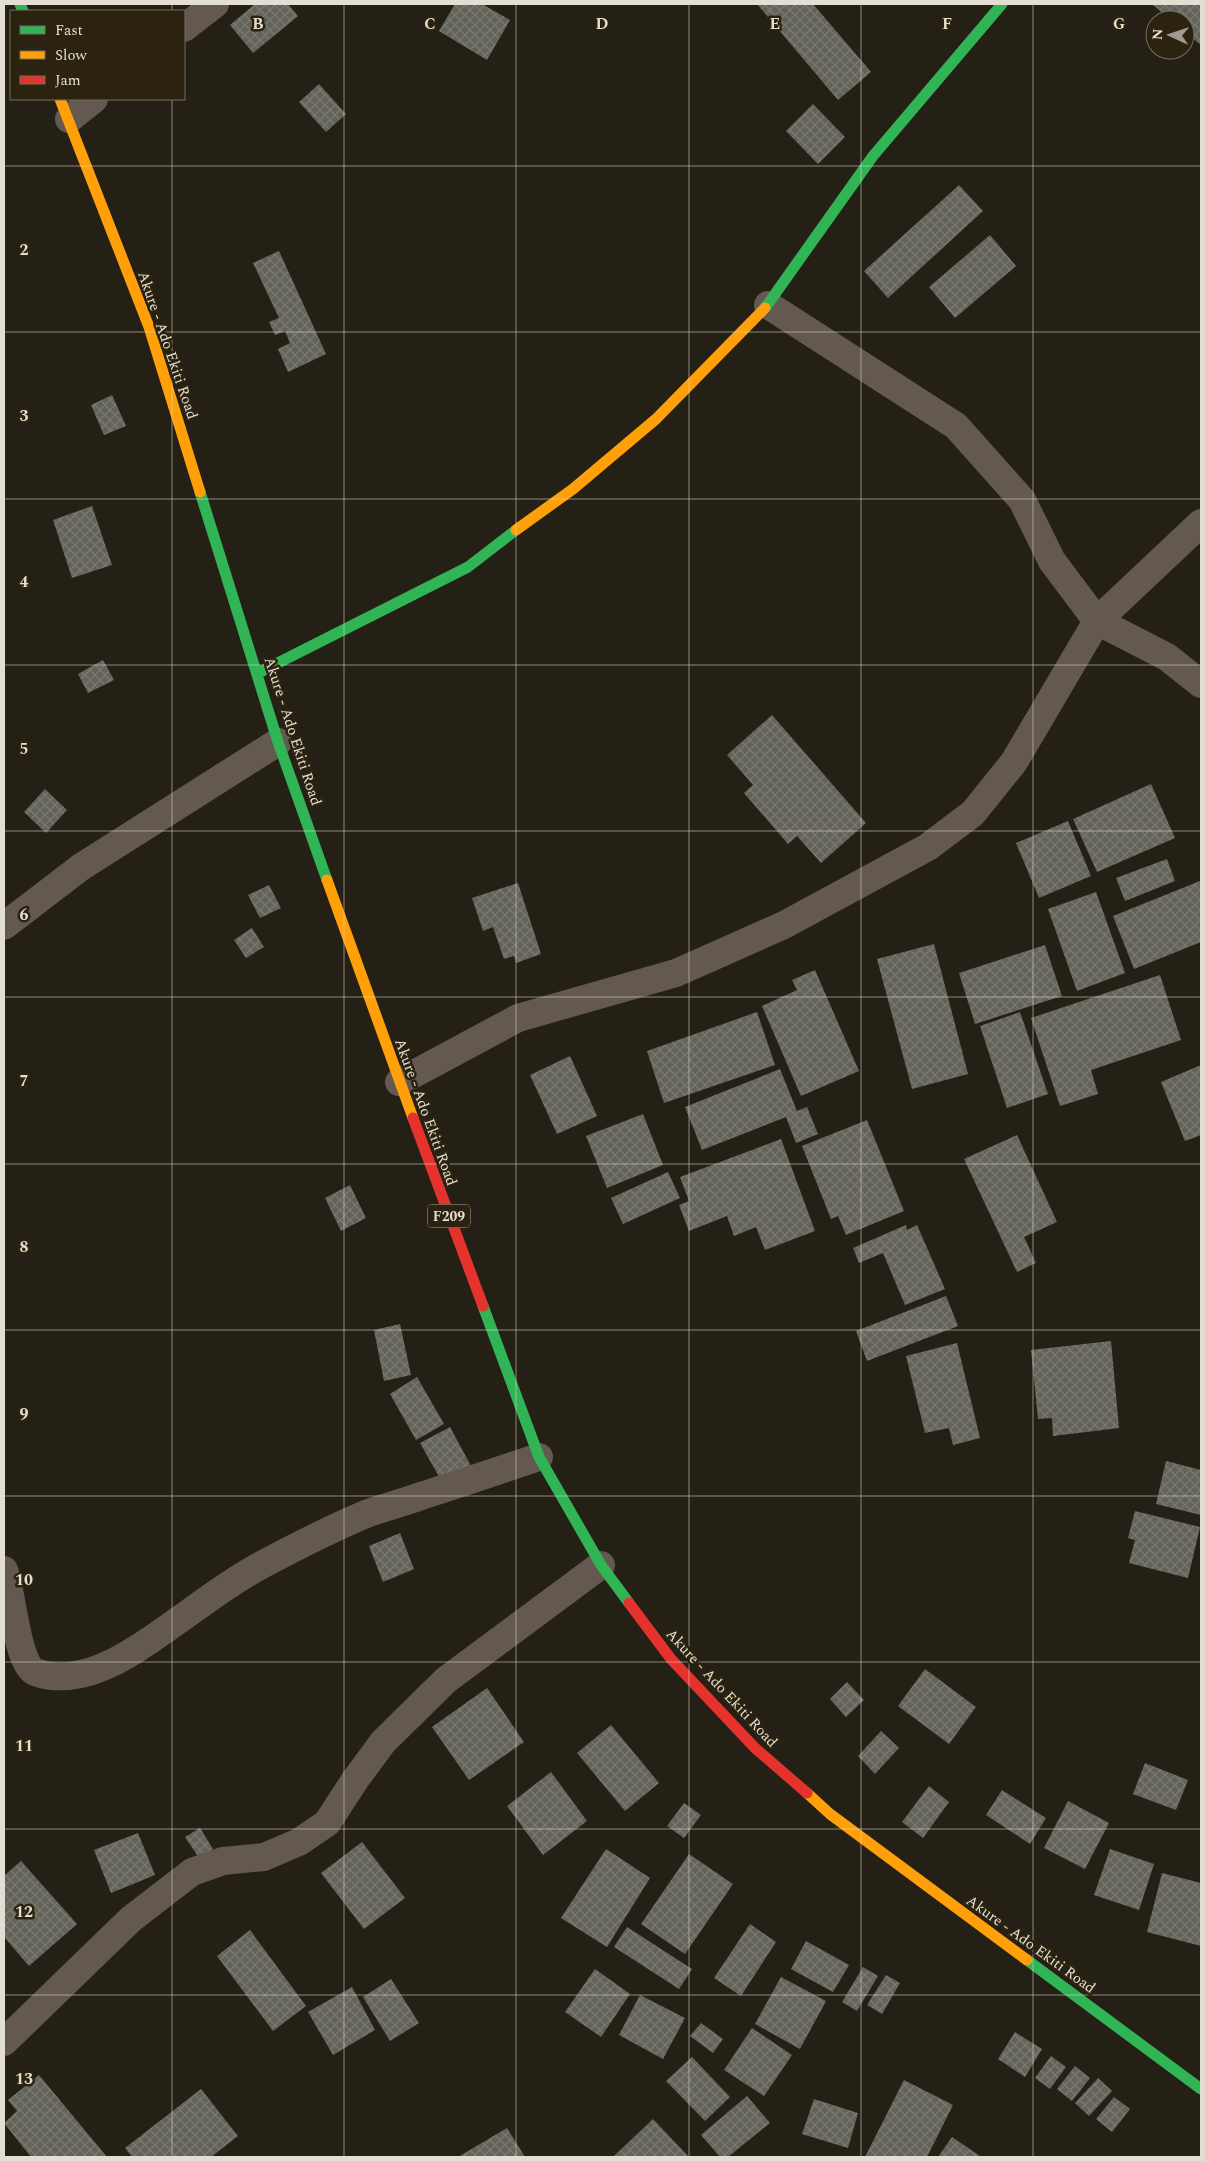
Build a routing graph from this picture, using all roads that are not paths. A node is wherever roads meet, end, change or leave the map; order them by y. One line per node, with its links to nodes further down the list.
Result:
1 (215, 4): 3 (street)
2 (1002, 4): 6 (main road)
3 (185, 27)
4 (91, 100): 5 (street)
5 (64, 109): 9 (main road, Akure - Ado Ekiti Road / F209)
6 (768, 305): 8 (street); 9 (main road)
7 (1201, 522): 8 (street)
8 (1097, 621): 10 (street); 13 (street)
9 (258, 673): 11 (main road, Akure - Ado Ekiti Road / F209)
10 (1201, 684)
11 (278, 742): 12 (street); 13 (main road, Akure - Ado Ekiti Road / F209)
12 (4, 926)
13 (398, 1082): 14 (main road, Akure - Ado Ekiti Road / F209)
14 (539, 1457): 15 (main road, Akure - Ado Ekiti Road / F209); 16 (street)
15 (601, 1565): 17 (street); 18 (main road, Akure - Ado Ekiti Road / F209)
16 (4, 1570)
17 (4, 2042)
18 (1201, 2089)

